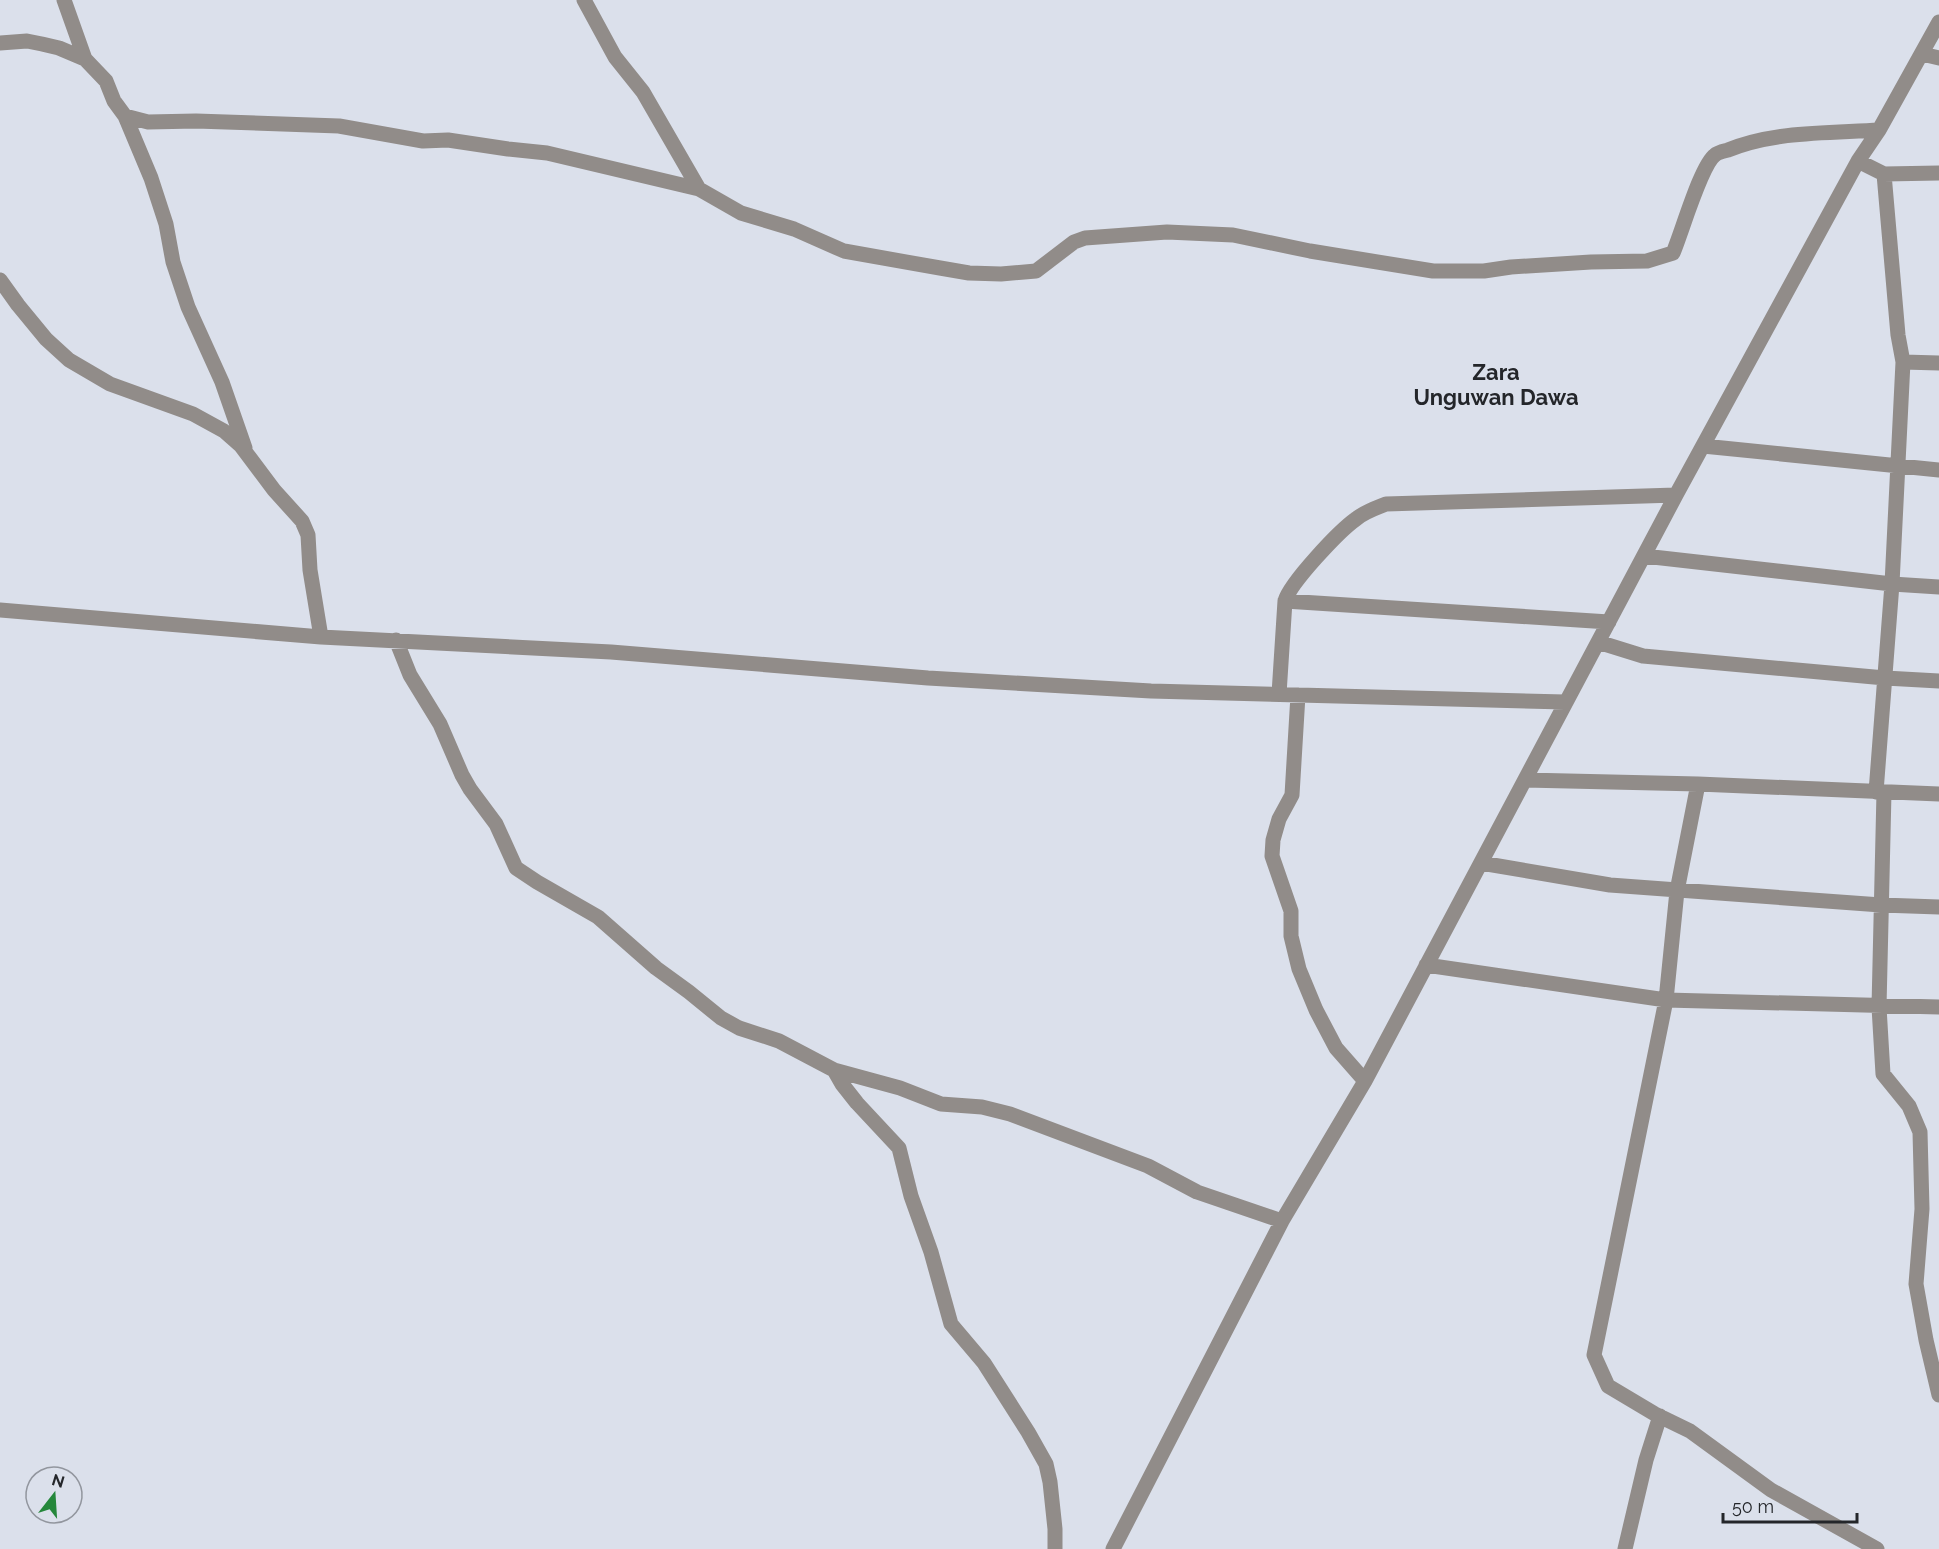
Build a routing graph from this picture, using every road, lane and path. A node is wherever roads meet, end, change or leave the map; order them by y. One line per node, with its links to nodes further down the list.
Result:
1 (64, 0): 7 (street)
2 (584, 0): 13 (street)
3 (1939, 22): 5 (street)
4 (0, 43): 7 (street)
5 (1922, 54): 6 (street); 9 (street)
6 (1939, 58)
7 (85, 59): 8 (street)
8 (125, 116): 13 (street); 18 (street)
9 (1879, 130): 10 (street); 13 (street)
10 (1858, 161): 12 (street); 17 (street)
11 (1939, 173): 12 (street)
12 (1884, 174): 15 (street)
13 (699, 189)
14 (0, 279): 18 (street)
15 (1903, 362): 16 (street); 19 (street)
16 (1939, 363)
17 (1703, 446): 19 (street); 21 (street)
18 (247, 454): 28 (street)
19 (1899, 465): 20 (street); 23 (street)
20 (1939, 470)
21 (1676, 495): 22 (street); 25 (street)
22 (1644, 556): 23 (street); 27 (street)
23 (1892, 584): 24 (street); 31 (street)
24 (1939, 587)
25 (1285, 602): 27 (street); 33 (street)
26 (0, 610): 28 (street)
27 (1608, 622): 30 (street)
28 (321, 636): 29 (street)
29 (396, 640): 33 (street); 48 (street)
30 (1598, 642): 31 (street); 35 (street)
31 (1885, 678): 32 (street); 38 (street)
32 (1939, 681)
33 (1280, 694): 34 (street)
34 (1298, 695): 35 (street); 49 (street)
35 (1565, 702): 36 (street)
36 (1525, 780): 37 (street); 40 (street)
37 (1698, 784): 38 (street); 41 (street)
38 (1880, 792): 39 (street); 42 (street)
39 (1939, 794)
40 (1481, 863): 41 (street); 44 (street)
41 (1677, 891): 42 (street); 45 (street)
42 (1881, 905): 43 (street); 46 (street)
43 (1939, 907)
44 (1426, 965): 45 (street); 49 (street)
45 (1666, 1000): 46 (street); 52 (street)
46 (1879, 1007): 47 (street); 51 (street)
47 (1939, 1007)
48 (834, 1070): 50 (street); 53 (street)
49 (1365, 1081): 50 (street)
50 (1282, 1221): 54 (street)
51 (1939, 1395)
52 (1660, 1416): 55 (street); 56 (street)
53 (1055, 1549)
54 (1113, 1549)
55 (1625, 1549)
56 (1877, 1549)

